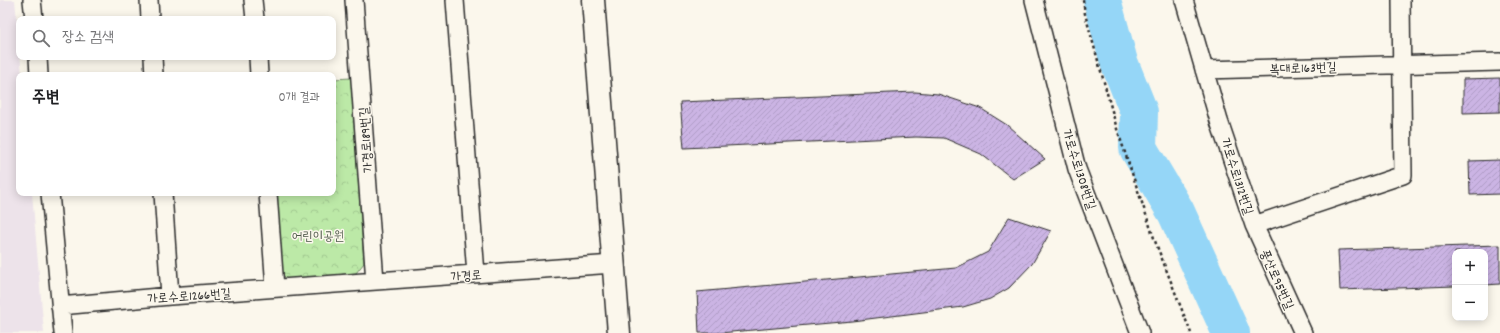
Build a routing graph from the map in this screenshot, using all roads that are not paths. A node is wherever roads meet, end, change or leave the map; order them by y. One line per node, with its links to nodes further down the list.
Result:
1 (32, 0): 10 (street)
2 (149, 0): 11 (street)
3 (253, 0): 12 (street)
4 (354, 0): 28 (street, 가경로189번길)
5 (455, 0): 27 (street)
6 (593, 0): 26 (street)
7 (1034, 0): 35 (street, 가로수로1308번길)
8 (1184, 0): 18 (street, 가로수로1312번길)
9 (1401, 0): 17 (street)
10 (34, 16)
11 (150, 16)
12 (255, 16)
13 (38, 60): 19 (street)
14 (153, 60): 20 (street)
15 (258, 60): 21 (street)
16 (1500, 62): 17 (street, 복대로163번길)
17 (1402, 64): 18 (street, 복대로163번길); 25 (street, 가로수로1312번길)
18 (1204, 70): 25 (street, 가로수로1312번길)
19 (39, 72)
20 (154, 72)
21 (259, 72)
22 (50, 196): 32 (street)
23 (163, 196): 31 (street)
24 (268, 196): 30 (street)
25 (1254, 225): 36 (street, 풍산로95번길)
26 (613, 264): 27 (street, 가경로); 34 (street)
27 (476, 274): 28 (street, 가경로)
28 (375, 281): 29 (street, 가경로)
29 (318, 285): 30 (street, 가로수로1266번길)
30 (275, 288): 31 (street, 가로수로1266번길)
31 (170, 296): 32 (street, 가로수로1266번길)
32 (60, 306): 33 (street)
33 (63, 333)
34 (619, 333)
35 (1140, 333)
36 (1303, 333)

